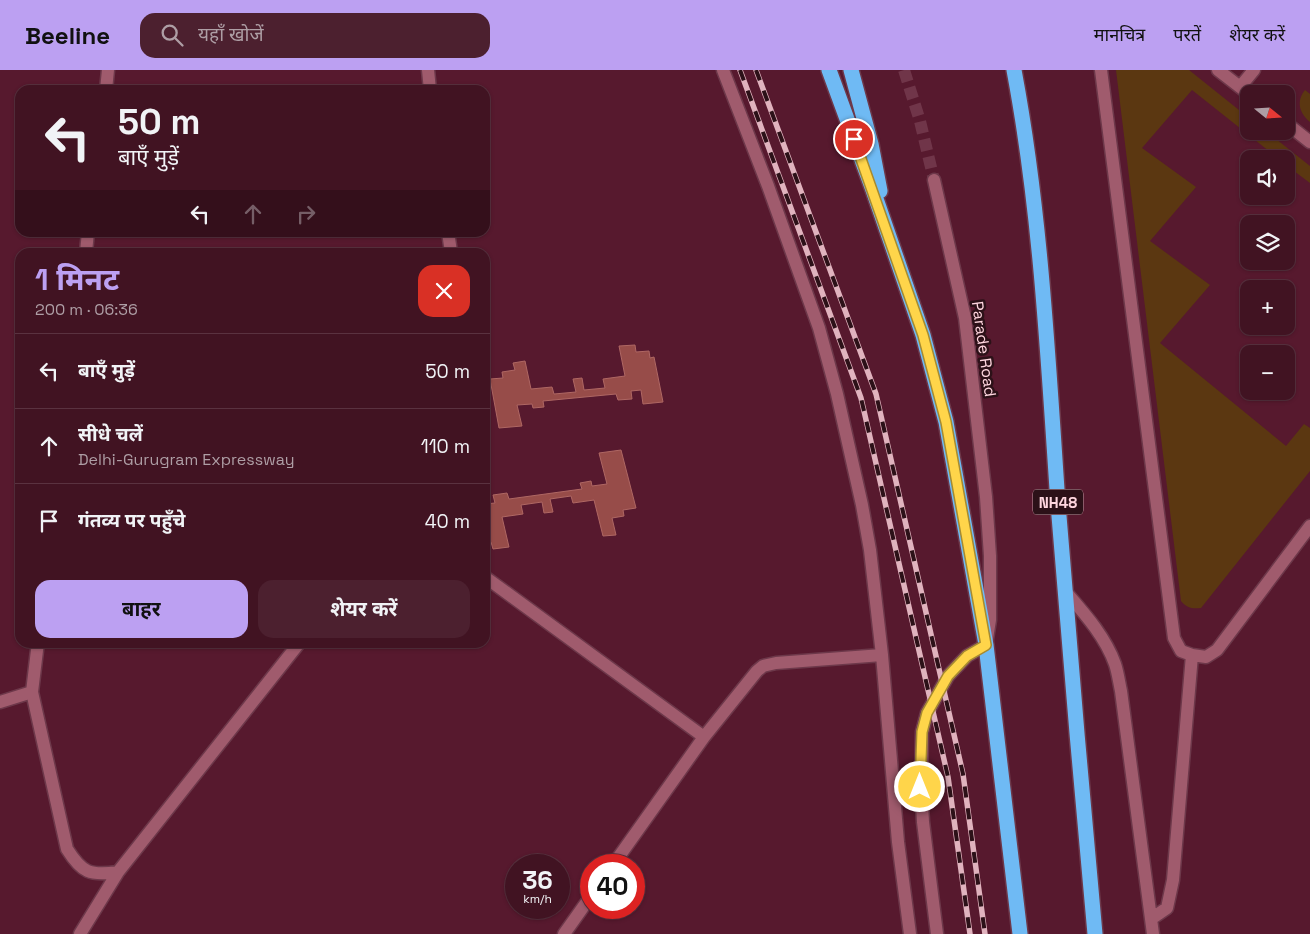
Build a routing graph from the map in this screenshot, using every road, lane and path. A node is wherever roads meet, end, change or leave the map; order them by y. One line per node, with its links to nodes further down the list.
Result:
1 (108, 70): 10 (street)
2 (428, 70): 11 (street)
3 (723, 70): 24 (street)
4 (829, 70): 17 (highway)
5 (851, 70): 17 (highway)
6 (1014, 70): 20 (highway, NH48)
7 (1101, 70): 25 (street)
8 (1218, 70): 13 (street)
9 (1254, 70): 12 (street)
10 (106, 85)
11 (430, 85)
12 (1246, 85)
13 (1240, 87)
14 (1295, 130): 15 (street)
15 (1310, 142)
16 (934, 180): 21 (street, Parade Road)
17 (885, 225): 21 (highway)
18 (1310, 526): 25 (street)
19 (490, 581): 28 (street)
20 (1065, 591): 32 (street); 38 (highway, NH48)
21 (986, 645): 36 (street); 37 (highway)
22 (37, 648): 26 (street)
23 (295, 648): 30 (street)
24 (882, 655): 28 (street); 35 (street)
25 (1192, 655): 32 (street)
26 (32, 692): 27 (street); 30 (street)
27 (0, 702)
28 (704, 737): 29 (street)
29 (621, 854)
30 (118, 872): 33 (street)
31 (580, 911): 34 (street)
32 (1151, 919): 39 (street)
33 (80, 934)
34 (564, 934)
35 (910, 934)
36 (938, 934)
37 (1020, 934)
38 (1094, 934)
39 (1153, 934)

